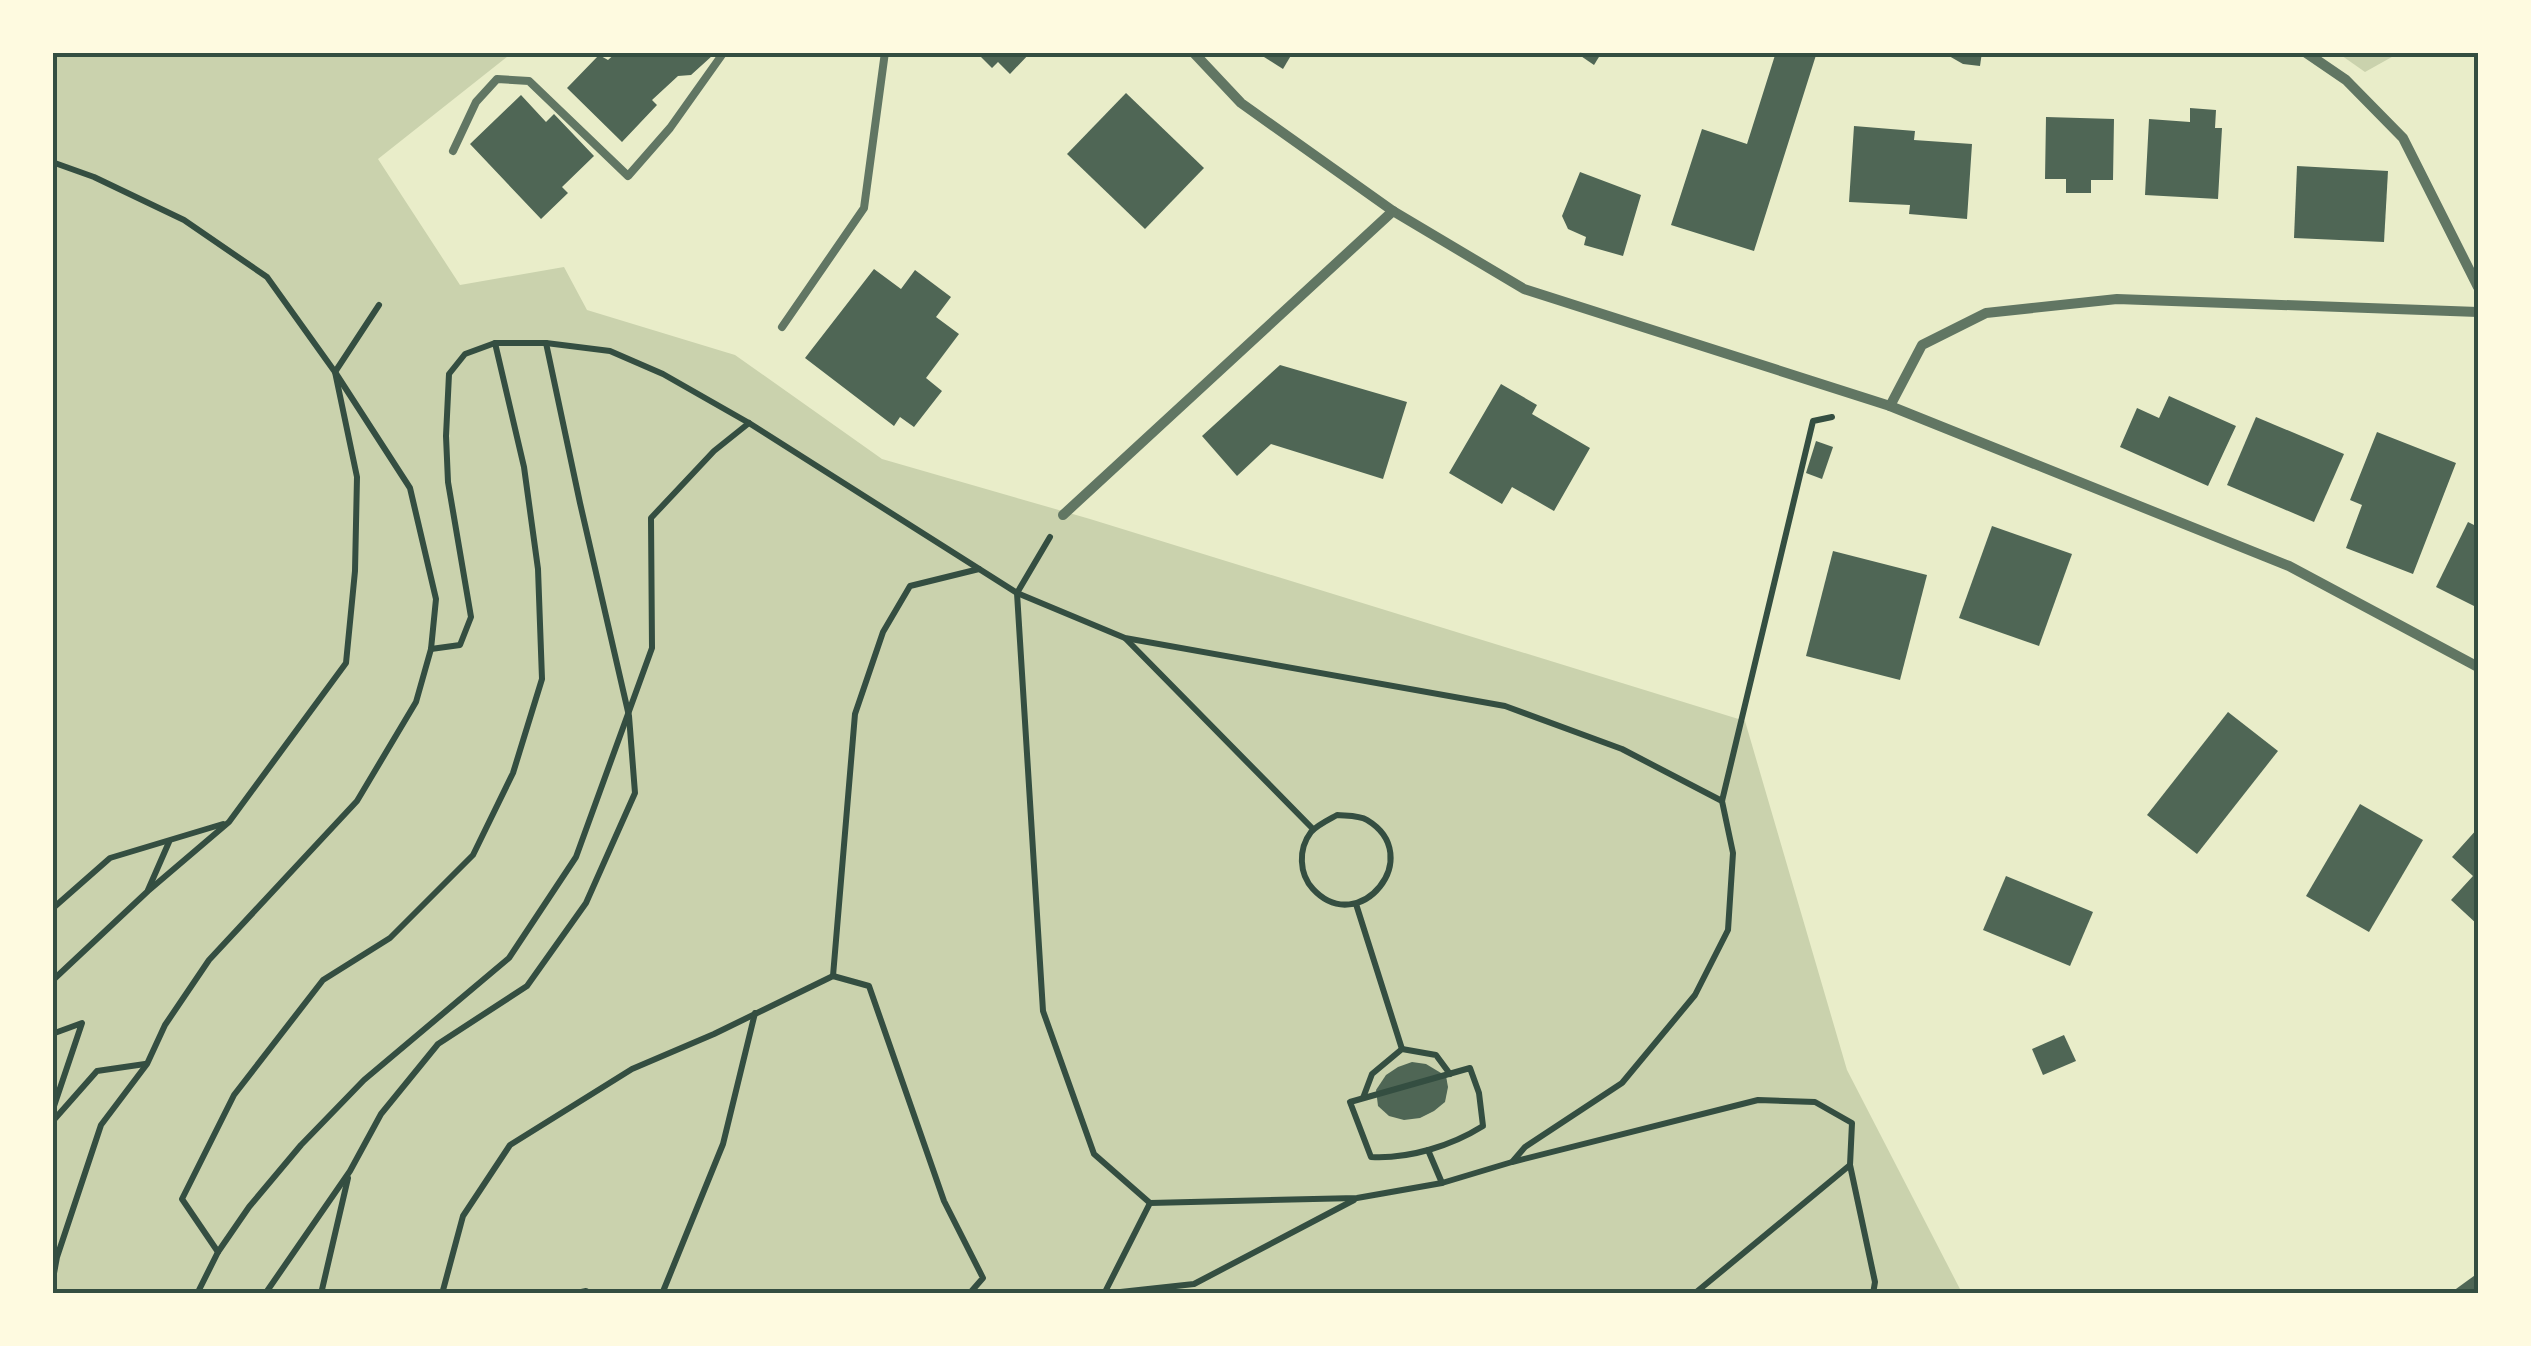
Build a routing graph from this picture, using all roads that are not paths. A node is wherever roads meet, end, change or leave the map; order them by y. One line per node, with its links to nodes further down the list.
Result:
1 (724, 52): 5 (lane)
2 (885, 52): 9 (lane)
3 (1192, 52): 6 (street)
4 (2304, 52): 7 (street)
5 (453, 151)
6 (1393, 211): 10 (street); 11 (street)
7 (2478, 287)
8 (2478, 312): 10 (street)
9 (782, 328)
10 (1890, 406): 12 (street)
11 (1063, 515)
12 (2478, 668)

